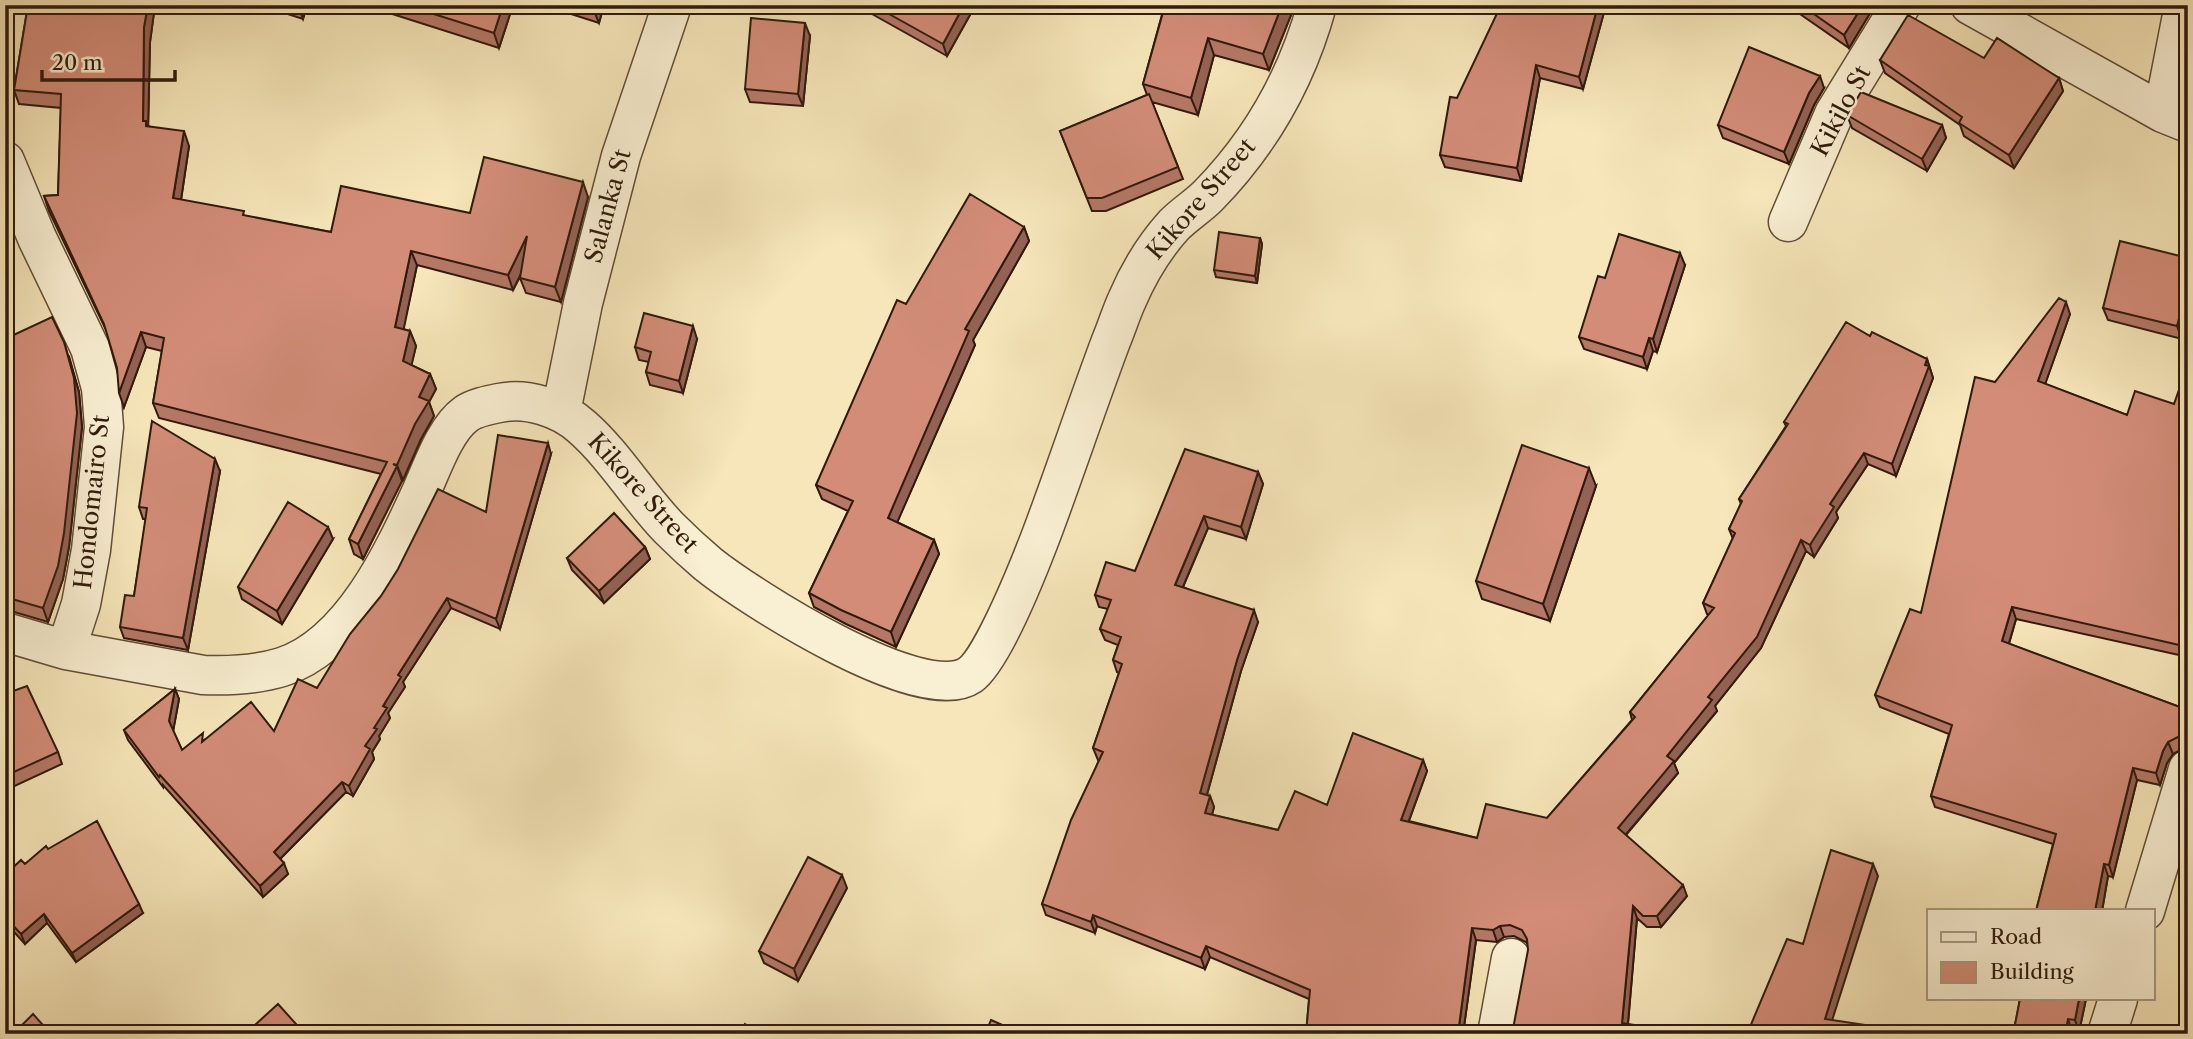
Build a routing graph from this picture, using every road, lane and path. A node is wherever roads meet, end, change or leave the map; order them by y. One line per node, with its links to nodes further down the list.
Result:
1 (672, 5): 9 (street, Salanka St)
2 (1317, 5): 9 (street, Kikore Street)
3 (1901, 5): 8 (street, Kikilo St)
4 (1970, 5): 6 (street)
5 (2184, 5): 6 (street)
6 (2175, 118)
7 (5, 161): 11 (street, Hondomairo St)
8 (1788, 222)
9 (561, 412): 11 (street, Kikore Street)
10 (5, 632): 11 (street, Kikore Street)
11 (66, 650)
12 (2188, 769): 13 (street)
13 (2146, 909)
14 (1511, 958): 16 (street)
15 (2118, 1000): 17 (street)
16 (1497, 1034)
17 (2106, 1034)

